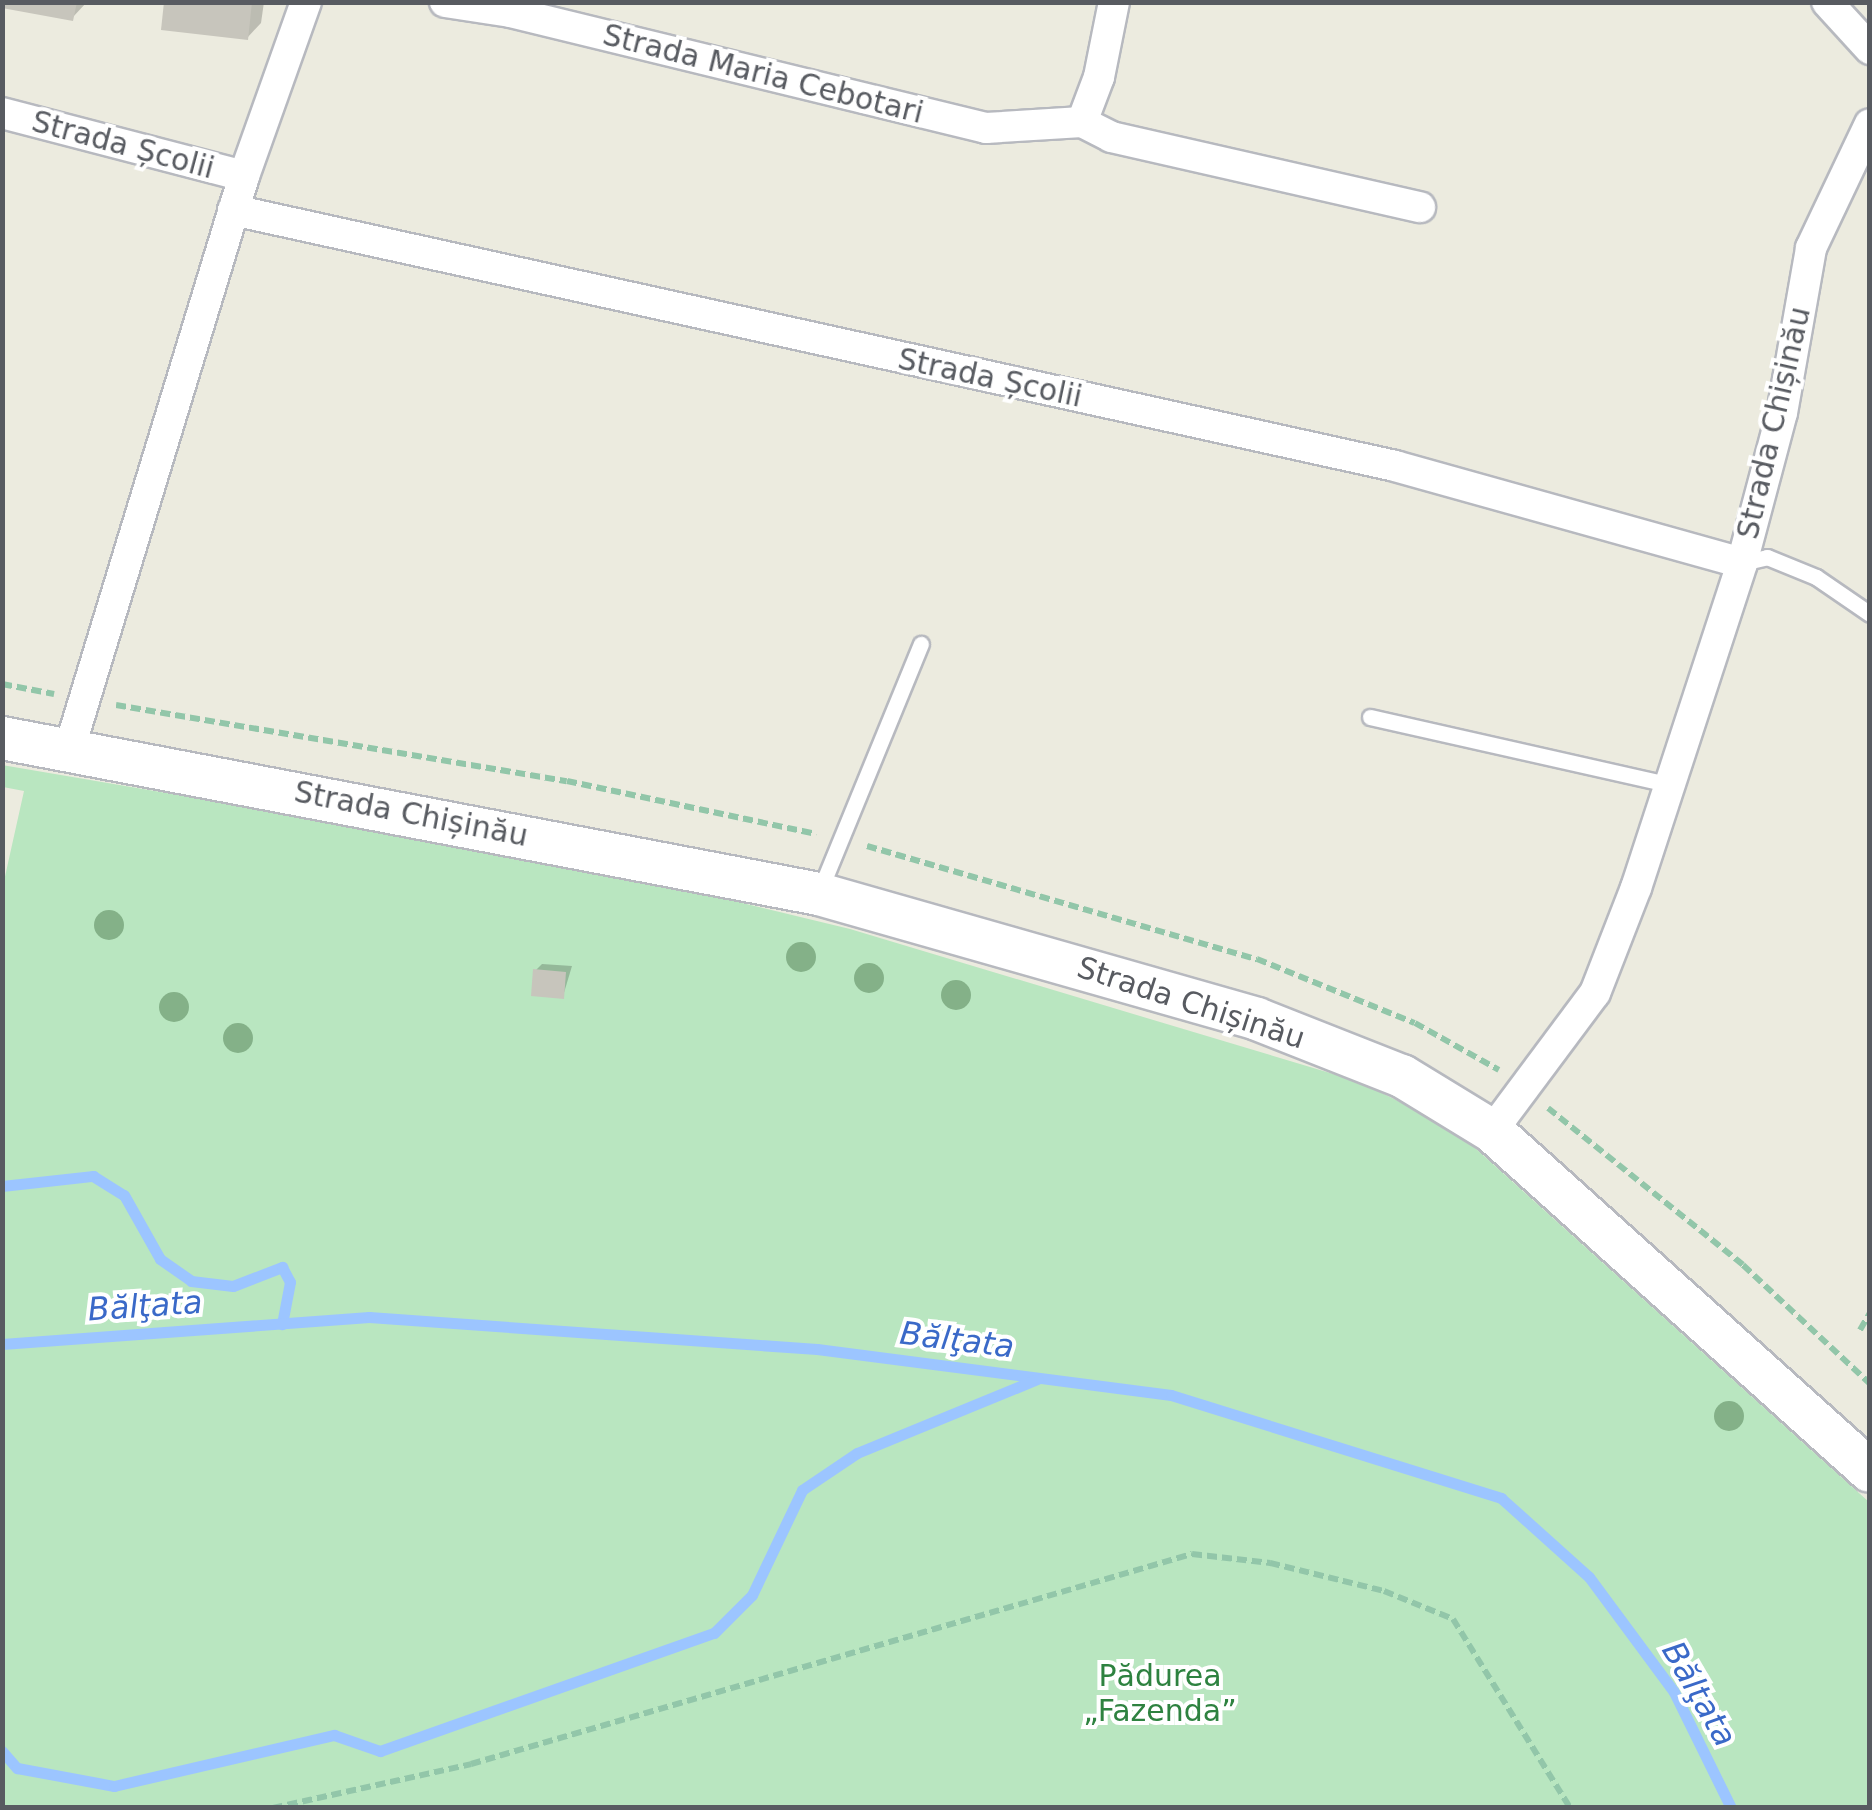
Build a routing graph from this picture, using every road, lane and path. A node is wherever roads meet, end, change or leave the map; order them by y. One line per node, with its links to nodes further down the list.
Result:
1 (306, 2): 9 (street)
2 (445, 2): 7 (street, Strada Maria Cebotari)
3 (1114, 2): 7 (street)
4 (1826, 2): 5 (street)
5 (1870, 49)
6 (2, 113): 9 (street, Strada Școlii)
7 (1082, 122): 10 (street, Strada Maria Cebotari)
8 (1870, 124): 12 (street, Strada Chișinău)
9 (244, 176): 11 (street)
10 (1420, 207)
11 (233, 210): 12 (street, Strada Școlii); 16 (street)
12 (1742, 564): 13 (lane); 20 (street, Strada Chișinău)
13 (1870, 614)
14 (921, 644): 21 (lane)
15 (2, 684): 16 (path)
16 (84, 699): 19 (street); 21 (path)
17 (1370, 718): 20 (lane)
18 (2, 738): 19 (street, Strada Chișinău)
19 (69, 750): 22 (street, Strada Chișinău)
20 (1667, 784): 23 (street, Strada Chișinău)
21 (838, 839): 22 (lane)
22 (818, 894): 23 (street, Strada Chișinău)
23 (1492, 1130): 26 (street, Strada Chișinău)
24 (1870, 1312): 25 (path)
25 (1860, 1330)
26 (1870, 1471)
27 (273, 1808): 28 (path)
28 (1570, 1808)

